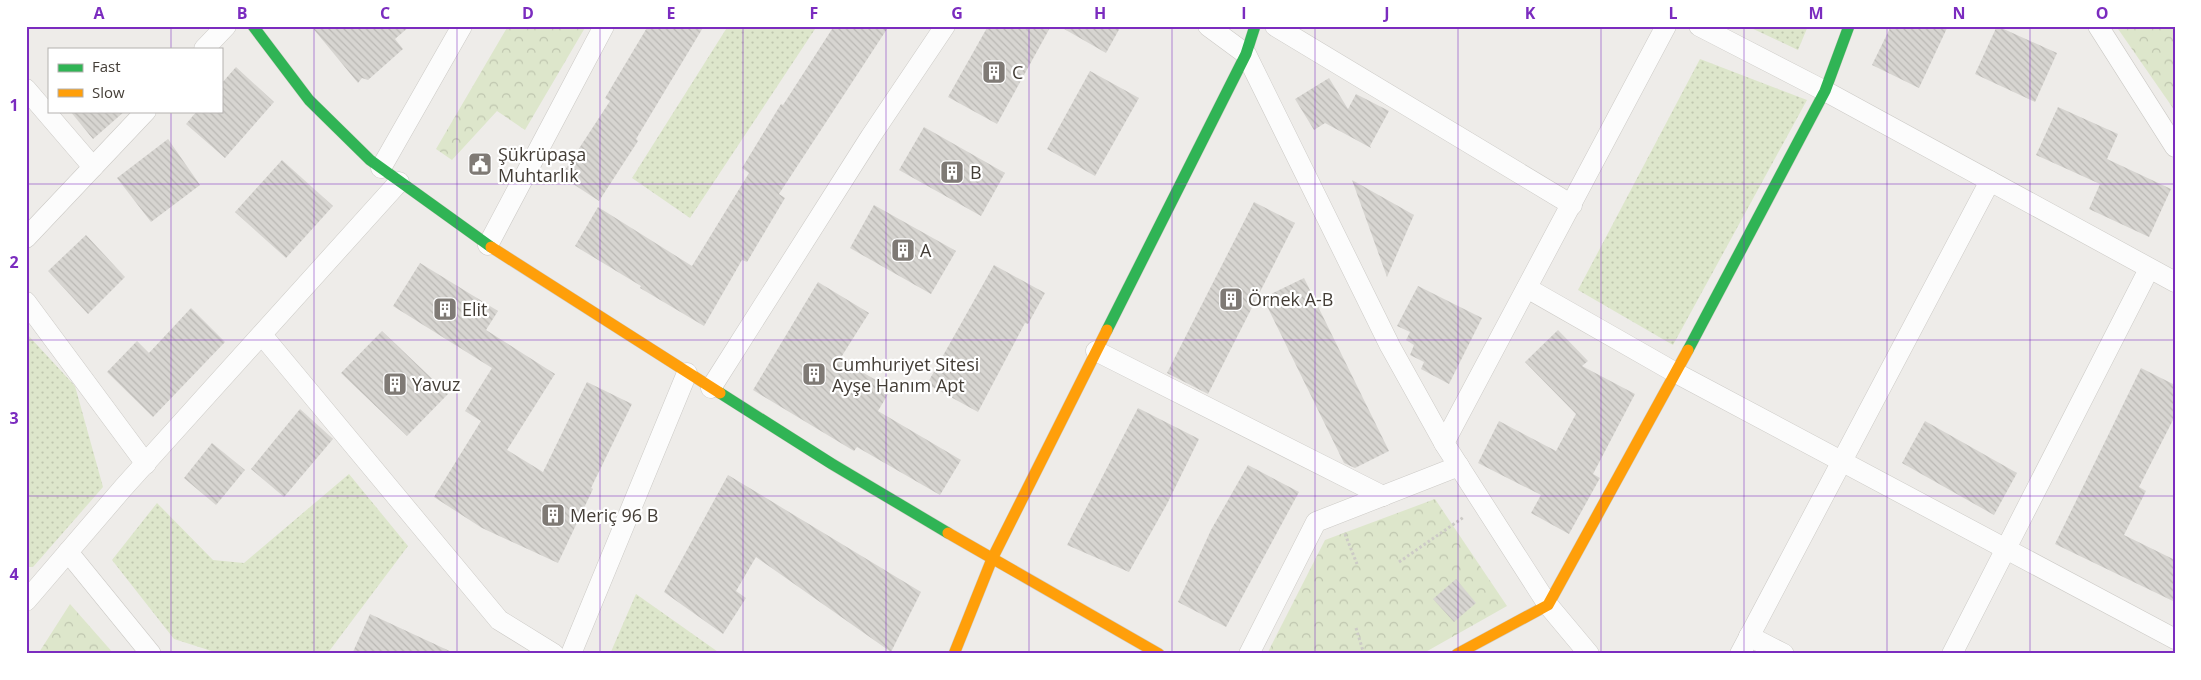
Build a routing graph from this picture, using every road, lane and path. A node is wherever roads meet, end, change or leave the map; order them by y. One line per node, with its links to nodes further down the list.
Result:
1 (226, 26): 13 (street)
2 (253, 26): 20 (street)
3 (462, 26): 20 (street)
4 (604, 26): 25 (street)
5 (945, 26): 34 (street)
6 (1208, 26): 14 (street)
7 (1255, 26): 14 (street)
8 (1275, 26): 23 (street)
9 (1666, 26): 23 (street)
10 (1699, 26): 16 (street)
11 (1848, 26): 16 (street)
12 (2098, 26): 18 (street)
13 (205, 48)
14 (1246, 54): 31 (street); 35 (street)
15 (26, 89): 19 (street)
16 (1825, 90): 21 (street); 33 (street)
17 (145, 112): 19 (street)
18 (2175, 146)
19 (93, 168): 24 (street)
20 (381, 168): 22 (street)
21 (1990, 181): 26 (street); 36 (street)
22 (400, 182): 25 (street); 30 (street)
23 (1572, 205): 28 (street)
24 (26, 238)
25 (488, 245): 32 (street)
26 (2149, 269): 27 (street); 42 (street)
27 (2175, 282)
28 (1527, 288): 33 (street); 35 (street)
29 (26, 302): 37 (street)
30 (262, 335): 37 (street); 53 (street)
31 (1096, 351): 39 (street); 44 (street)
32 (687, 372): 34 (street); 54 (street)
33 (1676, 373): 36 (street); 48 (street)
34 (711, 388): 44 (street)
35 (1444, 444): 38 (street)
36 (1842, 460): 42 (street); 50 (street)
37 (146, 464): 43 (street)
38 (1459, 466): 39 (street); 48 (street)
39 (1383, 496): 57 (street)
40 (1464, 517): 45 (path)
41 (1344, 532): 46 (path)
42 (2004, 549): 51 (street); 63 (street)
43 (68, 552): 47 (street); 52 (street)
44 (992, 559): 55 (street); 56 (street)
45 (1399, 562)
46 (1357, 564)
47 (26, 601)
48 (1548, 605): 59 (street); 60 (street)
49 (1356, 628): 58 (path)
50 (1749, 636): 61 (street); 62 (street)
51 (2171, 640)
52 (151, 654)
53 (554, 654)
54 (570, 654)
55 (954, 654)
56 (1159, 654)
57 (1249, 654)
58 (1364, 654)
59 (1457, 654)
60 (1589, 654)
61 (1740, 654)
62 (1784, 654)
63 (1952, 654)

